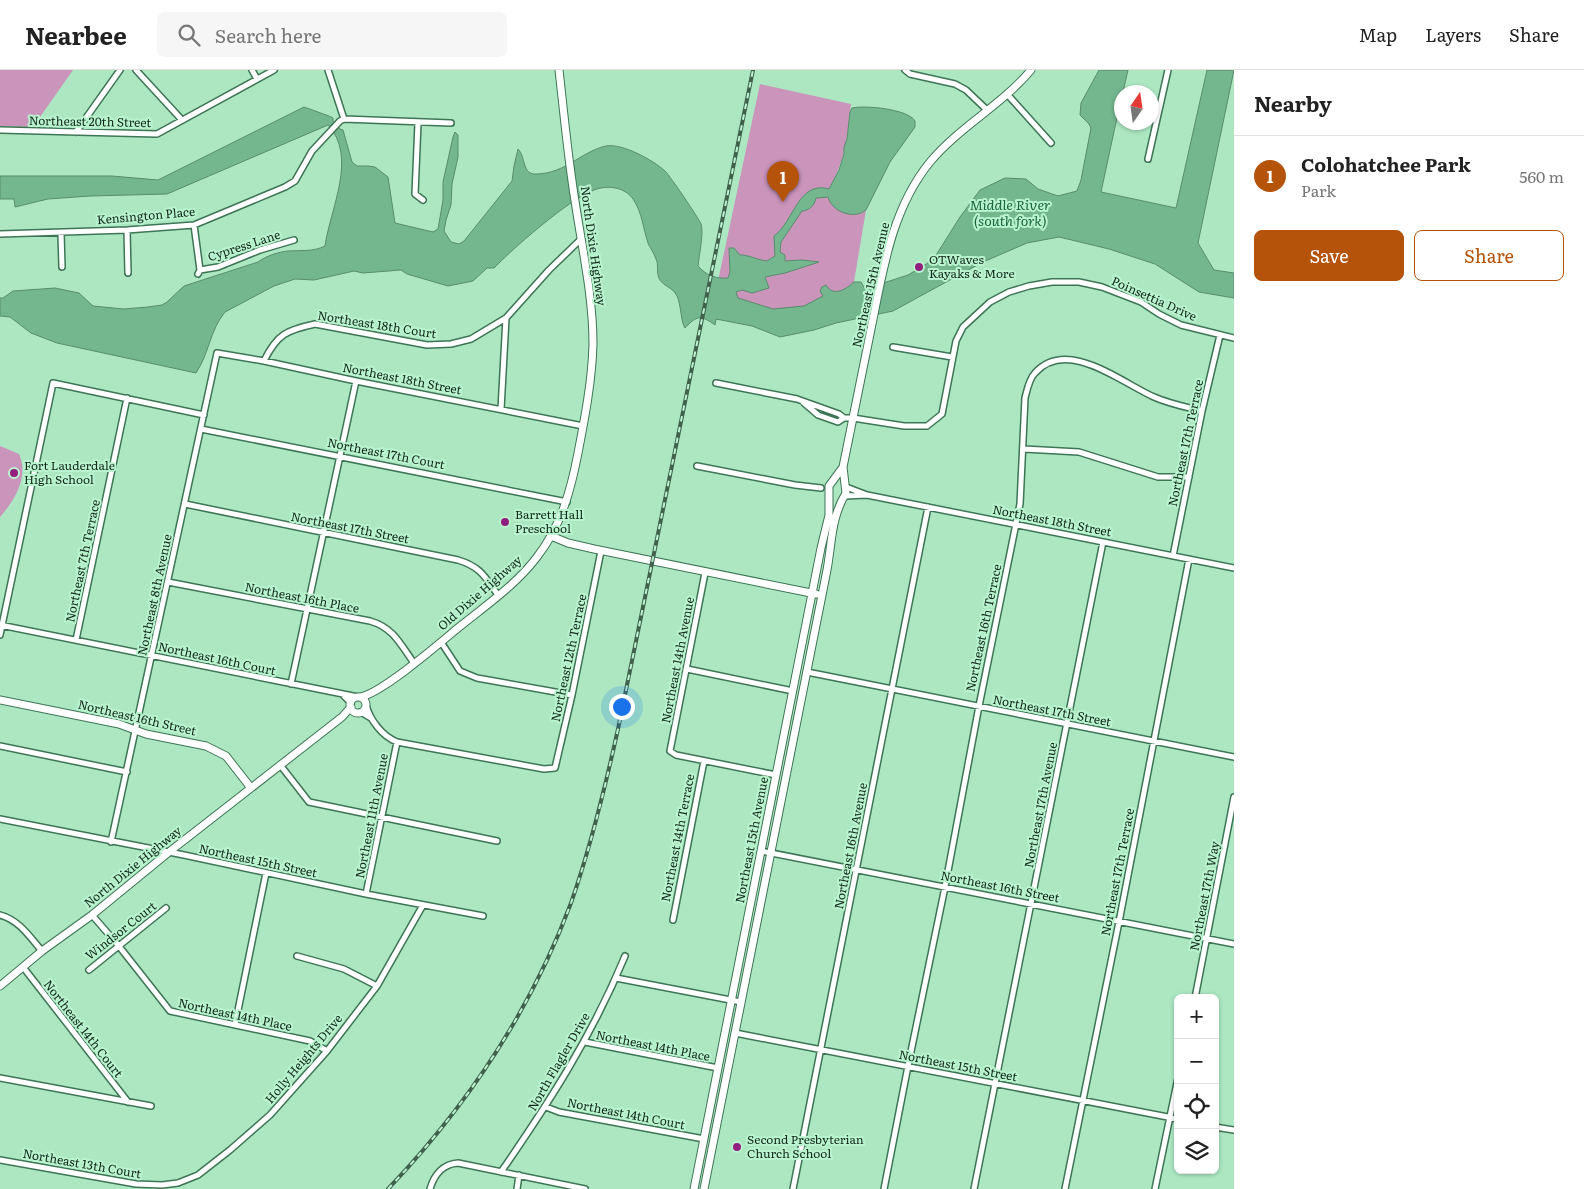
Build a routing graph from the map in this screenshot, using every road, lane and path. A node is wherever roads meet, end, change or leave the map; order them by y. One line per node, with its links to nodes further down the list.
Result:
1 (120, 70): 18 (street)
2 (136, 70): 14 (street)
3 (252, 70): 10 (street)
4 (274, 70): 10 (street, Northeast 20th Street)
5 (328, 70): 13 (street)
6 (559, 70): 26 (street, North Dixie Highway)
7 (905, 70): 12 (street)
8 (1031, 70): 11 (street, Northeast 15th Avenue)
9 (1168, 70): 20 (street)
10 (257, 80): 14 (street, Northeast 20th Street)
11 (1007, 94): 12 (street, Northeast 15th Avenue); 19 (street)
12 (987, 110): 43 (street, Northeast 15th Avenue)
13 (344, 119): 15 (street); 22 (street, Kensington Place)
14 (182, 120): 18 (street, Northeast 20th Street)
15 (418, 123): 16 (street); 21 (street)
16 (450, 123)
17 (0, 130): 18 (street, Northeast 20th Street)
18 (76, 132)
19 (1051, 142)
20 (1148, 159)
21 (423, 200)
22 (194, 225): 23 (street, Kensington Place); 27 (street, Cypress Lane)
23 (127, 230): 24 (street, Kensington Place); 29 (street)
24 (61, 232): 25 (street, Kensington Place); 28 (street)
25 (0, 234)
26 (581, 239): 30 (street, Northeast 18th Court); 44 (street, North Dixie Highway)
27 (294, 240)
28 (62, 266)
29 (128, 273)
30 (506, 318): 36 (street, Northeast 18th Court); 40 (street)
31 (1220, 335): 32 (street, Poinsettia Drive); 35 (street, Poinsettia Drive); 41 (street, Northeast 17th Terrace)
32 (1234, 338)
33 (893, 347): 35 (street)
34 (217, 353): 36 (street, Northeast 18th Street); 42 (street, Northeast 8th Avenue)
35 (952, 357): 43 (street, Poinsettia Drive)
36 (264, 361): 37 (street, Northeast 18th Street)
37 (356, 381): 40 (street, Northeast 18th Street); 47 (street)
38 (716, 383): 43 (street, Poinsettia Drive)
39 (127, 398): 42 (street); 74 (street); 76 (street, Northeast 7th Terrace)
40 (501, 409): 44 (street, Northeast 18th Street)
41 (1202, 411): 46 (street, Northeast 16th Terrace); 50 (street, Northeast 17th Terrace)
42 (204, 415): 45 (street, Northeast 8th Avenue)
43 (853, 418): 49 (street, Northeast 15th Avenue)
44 (583, 426): 57 (street, Old Dixie Highway)
45 (201, 429): 47 (street, Northeast 17th Court); 58 (street, Northeast 8th Avenue)
46 (1024, 448): 50 (street); 60 (street, Northeast 16th Terrace)
47 (339, 456): 57 (street, Northeast 17th Court); 61 (street)
48 (697, 466): 53 (street)
49 (843, 467): 51 (street, Northeast 15th Avenue); 52 (street, Northeast 15th Avenue)
50 (1189, 477): 65 (street, Northeast 17th Terrace)
51 (832, 482): 52 (street); 53 (street); 54 (street)
52 (846, 486): 55 (street, Northeast 18th Street); 56 (street)
53 (821, 488): 54 (street)
54 (829, 494): 56 (street); 70 (street, Northeast 15th Avenue)
55 (867, 495): 56 (street, Northeast 18th Street); 59 (street, Northeast 18th Street)
56 (844, 497): 72 (street, Northeast 15th Avenue)
57 (566, 502): 62 (street, Old Dixie Highway)
58 (184, 504): 61 (street, Northeast 17th Street); 69 (street, Northeast 8th Avenue)
59 (928, 507): 60 (street, Northeast 18th Street); 83 (street, Northeast 16th Avenue)
60 (1016, 524): 63 (street, Northeast 18th Street); 89 (street, Northeast 16th Terrace)
61 (323, 533): 71 (street, Northeast 17th Street); 73 (street)
62 (551, 536): 64 (street); 71 (street, Old Dixie Highway)
63 (1103, 542): 65 (street, Northeast 18th Street); 92 (street, Northeast 17th Avenue)
64 (601, 551): 68 (street); 86 (street, Northeast 12th Terrace)
65 (1173, 556): 66 (street, Northeast 18th Street)
66 (1189, 559): 67 (street, Northeast 18th Street); 94 (street, Northeast 17th Terrace)
67 (1234, 568)
68 (705, 573): 70 (street); 80 (street, Northeast 14th Avenue)
69 (168, 582): 73 (street, Northeast 16th Place); 78 (street, Northeast 8th Avenue)
70 (812, 593): 72 (street); 84 (street, Northeast 15th Avenue)
71 (498, 595): 77 (street, Old Dixie Highway)
72 (822, 595): 81 (street, Northeast 15th Avenue)
73 (307, 609): 79 (street, Northeast 16th Place); 82 (street)
74 (1, 625): 75 (street); 76 (street, Northeast 16th Court)
75 (0, 635)
76 (76, 640): 78 (street, Northeast 16th Court)
77 (441, 642): 79 (street, Old Dixie Highway); 86 (street)
78 (152, 656): 82 (street, Northeast 16th Court); 93 (street, Northeast 8th Avenue)
79 (414, 663): 88 (street, Old Dixie Highway)
80 (687, 669): 84 (street); 98 (street, Northeast 14th Avenue)
81 (807, 672): 83 (street, Northeast 17th Street); 110 (street, Northeast 15th Avenue)
82 (291, 684): 85 (street, Northeast 16th Court)
83 (892, 689): 89 (street, Northeast 17th Street); 111 (street, Northeast 16th Avenue)
84 (792, 691): 101 (street, Northeast 15th Avenue)
85 (341, 694): 88 (street, Northeast 16th Court); 90 (street)
86 (572, 695): 95 (street, Northeast 12th Terrace)
87 (0, 700): 93 (street, Northeast 16th Street)
88 (363, 700): 90 (street); 90 (street); 91 (street)
89 (978, 706): 92 (street, Northeast 17th Street); 113 (street, Northeast 16th Terrace)
90 (355, 709): 91 (street); 99 (street)
91 (371, 718): 95 (street)
92 (1066, 724): 94 (street, Northeast 17th Street); 115 (street, Northeast 17th Avenue)
93 (136, 730): 100 (street, Northeast 8th Avenue); 102 (street, Northeast 16th Street)
94 (1153, 741): 97 (street, Northeast 17th Street); 122 (street, Northeast 17th Terrace)
95 (397, 742): 104 (street, Northeast 11th Avenue)
96 (0, 746): 100 (street)
97 (1234, 757)
98 (704, 761): 101 (street); 121 (street, Northeast 14th Terrace)
99 (281, 766): 102 (street, North Dixie Highway); 104 (street)
100 (127, 772): 107 (street, Northeast 8th Avenue)
101 (776, 776): 108 (street, Northeast 15th Avenue)
102 (251, 788): 109 (street, North Dixie Highway)
103 (1234, 797): 123 (street, Northeast 17th Way)
104 (383, 818): 106 (street); 114 (street, Northeast 11th Avenue)
105 (0, 819): 107 (street, Northeast 15th Street)
106 (497, 841)
107 (111, 842): 109 (street, Northeast 15th Street)
108 (761, 851): 110 (street, Northeast 16th Street); 135 (street, Northeast 15th Avenue)
109 (169, 852): 112 (street, Northeast 15th Street); 119 (street, North Dixie Highway)
110 (771, 853): 111 (street, Northeast 16th Street); 136 (street, Northeast 15th Avenue)
111 (856, 870): 113 (street, Northeast 16th Street); 140 (street, Northeast 16th Avenue)
112 (266, 873): 114 (street, Northeast 15th Street); 137 (street)
113 (945, 887): 115 (street, Northeast 16th Street); 142 (street, Northeast 16th Terrace)
114 (366, 894): 116 (street, Northeast 15th Street)
115 (1032, 904): 122 (street, Northeast 16th Street); 145 (street, Northeast 17th Avenue)
116 (424, 905): 120 (street, Northeast 15th Street); 133 (street, Holly Heights Drive)
117 (166, 908): 125 (street, Windsor Court)
118 (0, 914): 126 (street)
119 (92, 915): 125 (street, Northeast 14th Place); 126 (street, North Dixie Highway)
120 (483, 916)
121 (672, 920)
122 (1119, 922): 123 (street, Northeast 16th Street); 147 (street, Northeast 17th Terrace)
123 (1207, 939): 124 (street, Northeast 16th Street); 134 (street, Northeast 17th Way)
124 (1234, 944)
125 (118, 945): 130 (street, Windsor Court); 137 (street, Northeast 14th Place)
126 (42, 951): 129 (street, North Dixie Highway)
127 (296, 956): 133 (street)
128 (625, 956): 131 (street, North Flagler Drive)
129 (23, 967): 132 (street, North Dixie Highway); 148 (street, Northeast 14th Court)
130 (89, 970)
131 (616, 978): 135 (street); 139 (street, North Flagler Drive)
132 (0, 986)
133 (377, 986): 141 (street, Holly Heights Drive)
134 (1196, 994)
135 (731, 1000): 136 (street); 143 (street, Northeast 15th Avenue)
136 (741, 1002): 138 (street, Northeast 15th Avenue)
137 (235, 1025): 141 (street, Northeast 14th Place)
138 (735, 1033): 140 (street, Northeast 15th Street); 164 (street, Northeast 15th Avenue)
139 (585, 1042): 143 (street, Northeast 14th Place); 150 (street, North Flagler Drive)
140 (822, 1050): 142 (street, Northeast 15th Street); 165 (street, Northeast 16th Avenue)
141 (327, 1051): 159 (street, Holly Heights Drive)
142 (908, 1066): 145 (street, Northeast 15th Street); 166 (street, Northeast 16th Terrace)
143 (718, 1068): 155 (street, Northeast 15th Avenue)
144 (0, 1078): 148 (street)
145 (995, 1084): 147 (street, Northeast 15th Street); 167 (street, Northeast 17th Avenue)
146 (1177, 1084): 151 (street)
147 (1082, 1101): 151 (street, Northeast 15th Street); 168 (street, Northeast 17th Terrace)
148 (128, 1102): 149 (street)
149 (151, 1106)
150 (546, 1108): 155 (street, Northeast 14th Court); 157 (street, North Flagler Drive)
151 (1169, 1118): 152 (street, Northeast 15th Street); 169 (street)
152 (1174, 1119)
153 (1219, 1128): 154 (street)
154 (1234, 1130)
155 (704, 1139): 163 (street, Northeast 15th Avenue)
156 (0, 1160): 159 (street, Northeast 13th Court)
157 (501, 1172): 158 (street); 160 (street)
158 (519, 1176): 161 (street); 162 (street)
159 (162, 1185)
160 (430, 1189)
161 (516, 1189)
162 (585, 1189)
163 (694, 1189)
164 (704, 1189)
165 (793, 1189)
166 (884, 1189)
167 (974, 1189)
168 (1064, 1189)
169 (1155, 1189)

